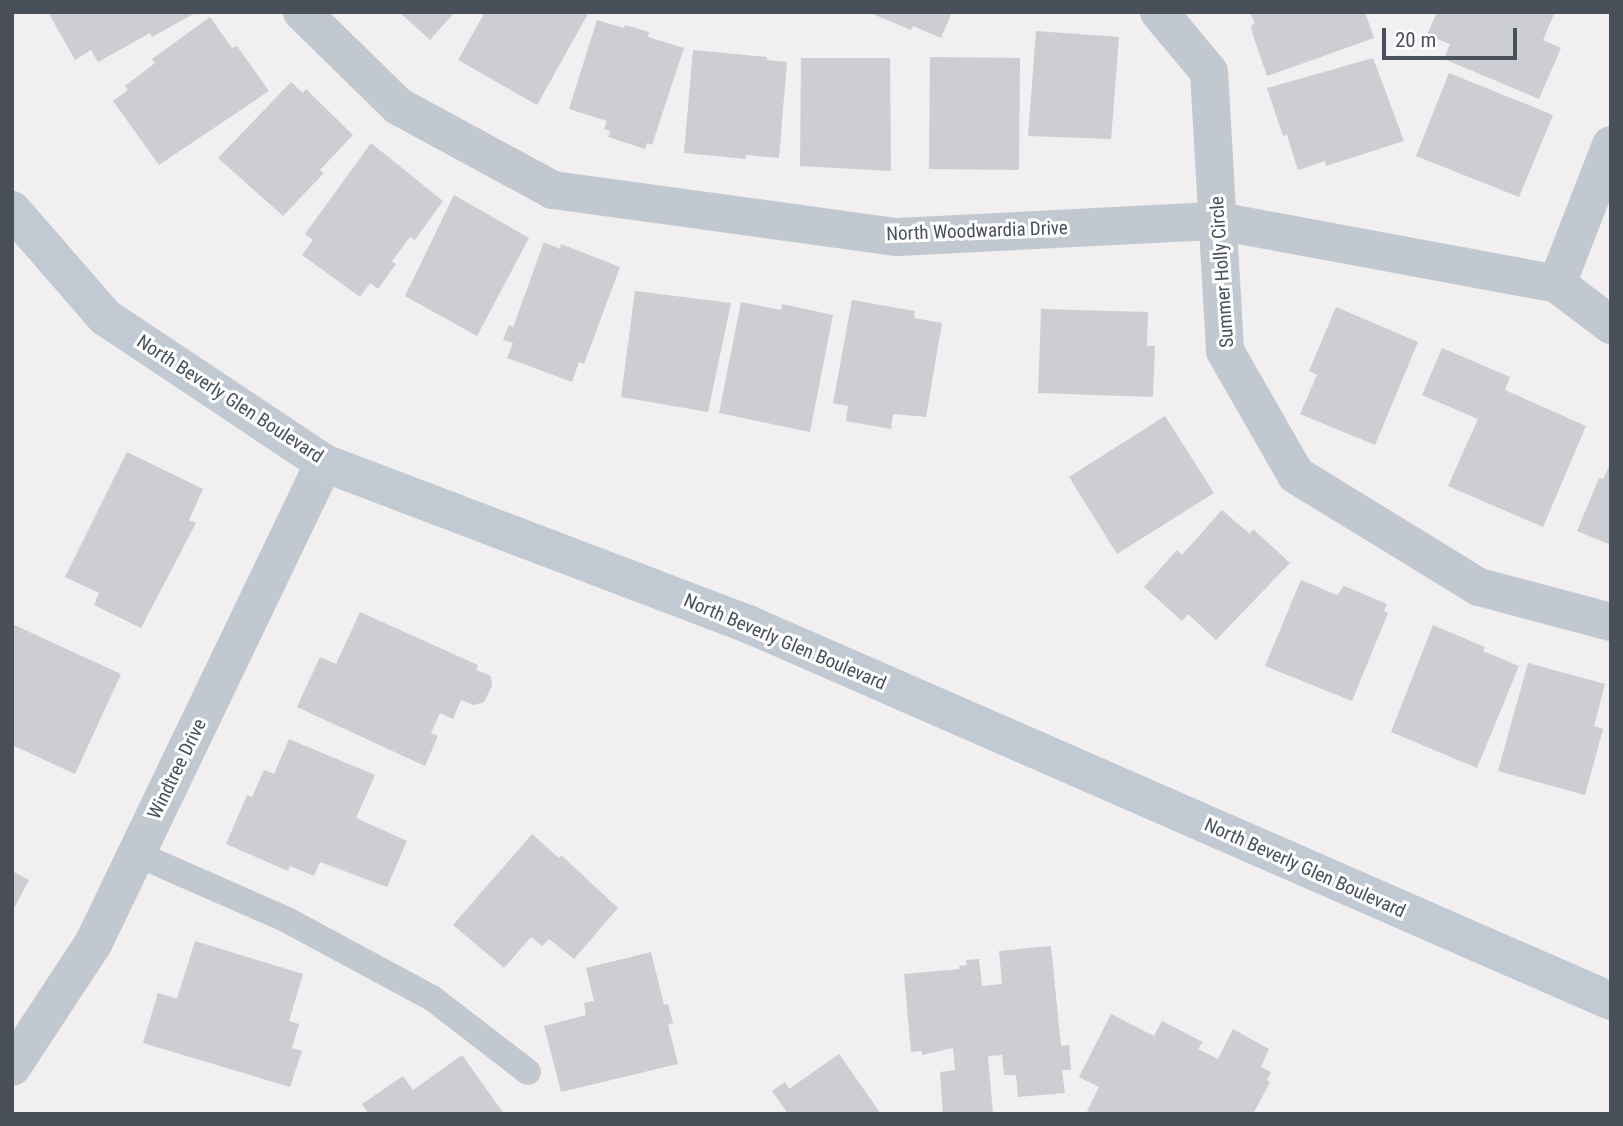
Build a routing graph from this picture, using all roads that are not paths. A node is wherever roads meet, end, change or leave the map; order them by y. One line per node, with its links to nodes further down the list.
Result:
1 (302, 12): 5 (street, North Woodwardia Drive)
2 (1159, 12): 5 (street, Summer Holly Circle)
3 (1611, 145): 6 (street)
4 (12, 210): 8 (main road, North Beverly Glen Boulevard)
5 (1218, 221): 6 (street, North Woodwardia Drive); 9 (street, Summer Holly Circle)
6 (1557, 284): 7 (street, North Woodwardia Drive)
7 (1611, 325)
8 (324, 463): 10 (street, Windtree Drive); 11 (main road, North Beverly Glen Boulevard)
9 (1611, 622)
10 (136, 854): 12 (street, Windtree Drive); 13 (lane)
11 (1611, 1001)
12 (12, 1067)
13 (528, 1072)

